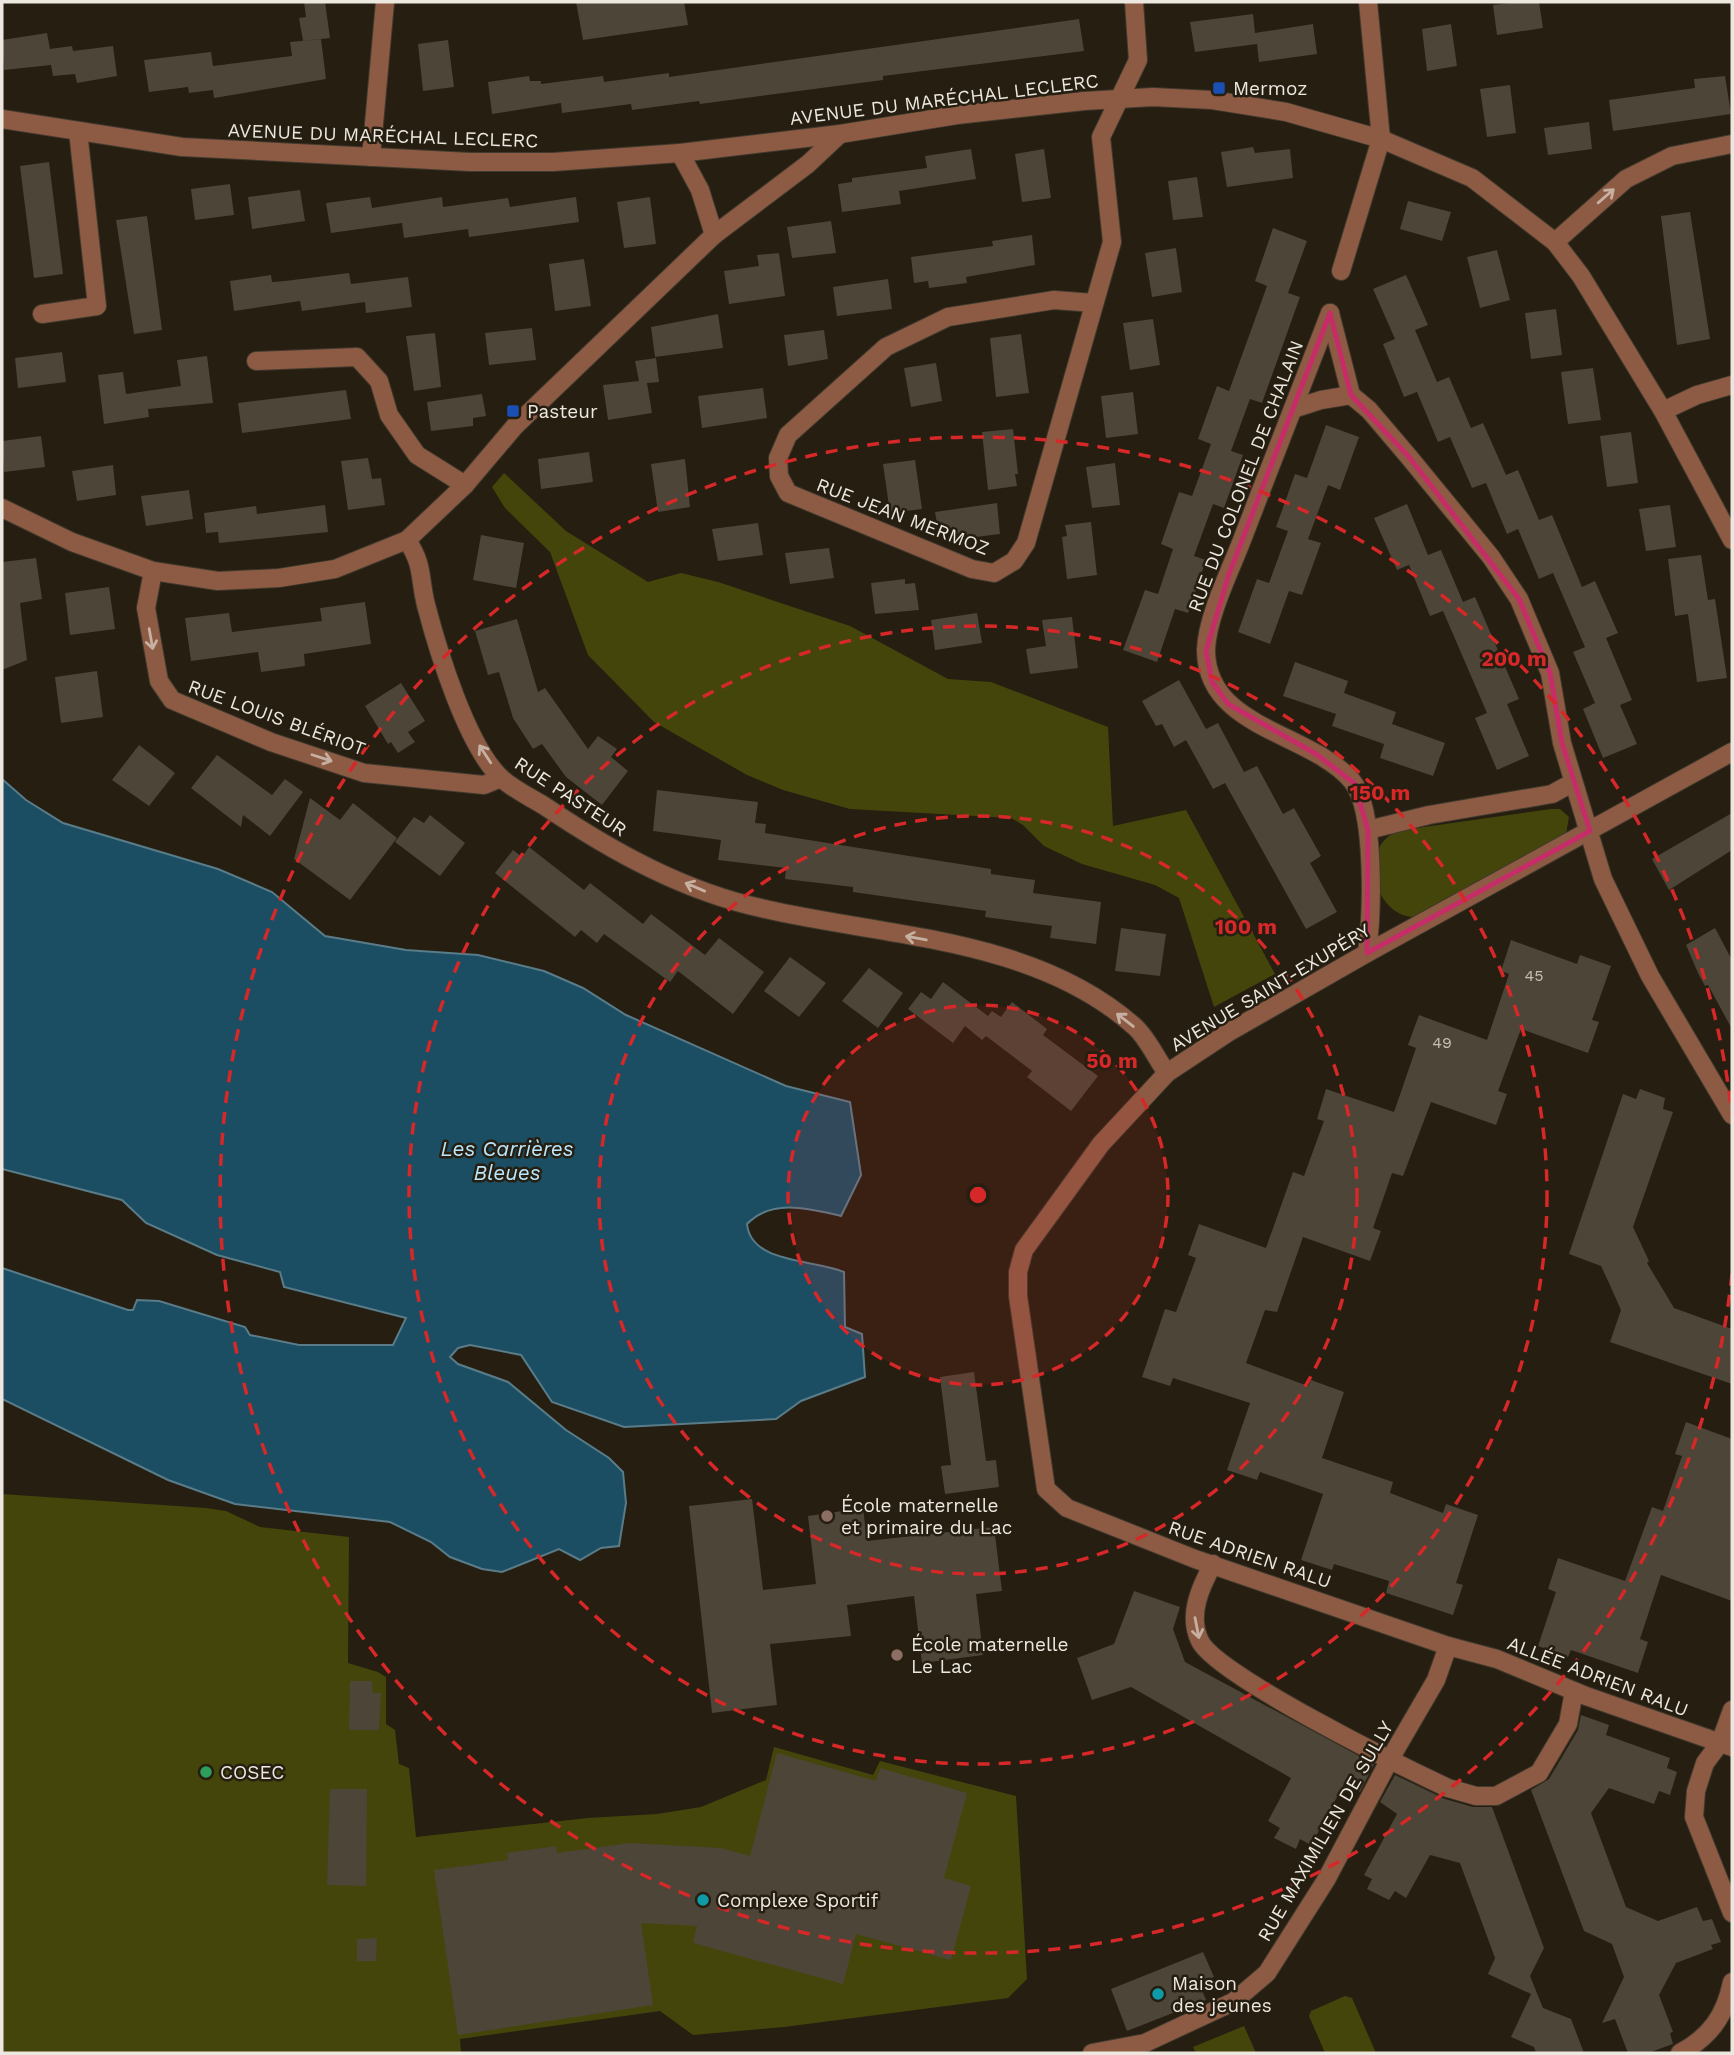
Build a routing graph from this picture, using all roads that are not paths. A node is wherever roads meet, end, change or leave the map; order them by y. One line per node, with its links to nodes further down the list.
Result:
1 (385, 2): 11 (street)
2 (1134, 2): 4 (street, RUE JEAN MERMOZ)
3 (1368, 2): 8 (street)
4 (1120, 99): 7 (street, AVENUE DU MARÉCHAL LECLERC); 8 (street, AVENUE DU MARÉCHAL LECLERC); 15 (street, RUE JEAN MERMOZ)
5 (2, 119): 6 (street, AVENUE DU MARÉCHAL LECLERC)
6 (78, 131): 11 (street, AVENUE DU MARÉCHAL LECLERC); 16 (street)
7 (840, 134): 10 (street, AVENUE DU MARÉCHAL LECLERC); 12 (street)
8 (1381, 139): 13 (street, AVENUE DU MARÉCHAL LECLERC); 14 (street)
9 (1732, 144): 13 (street, one-way to 9)
10 (680, 153): 11 (street, AVENUE DU MARÉCHAL LECLERC); 12 (street)
11 (370, 157)
12 (715, 234): 22 (street)
13 (1555, 242): 21 (street, AVENUE DU MARÉCHAL LECLERC)
14 (1341, 271)
15 (1094, 303): 15 (street, RUE JEAN MERMOZ)
16 (42, 314)
17 (256, 361): 22 (street)
18 (1732, 385): 21 (street)
19 (1351, 395): 20 (street); 20 (street, RUE DU COLONEL DE CHALAIN); 29 (street)
20 (1293, 409): 30 (street, RUE DU COLONEL DE CHALAIN)
21 (1663, 411): 25 (street, AVENUE DU MARÉCHAL LECLERC)
22 (465, 485): 24 (street)
23 (2, 508): 26 (street)
24 (407, 540): 26 (street); 28 (street, RUE PASTEUR, one-way to 24)
25 (1732, 540)
26 (153, 571): 28 (street, RUE LOUIS BLÉRIOT, one-way to 28)
27 (1732, 752): 31 (street, AVENUE SAINT-EXUPÉRY)
28 (501, 778): 33 (street, RUE PASTEUR, one-way to 28)
29 (1572, 783): 30 (street); 31 (street)
30 (1368, 830): 32 (street, RUE DU COLONEL DE CHALAIN)
31 (1590, 831): 32 (street, AVENUE SAINT-EXUPÉRY); 34 (street)
32 (1367, 953): 33 (street, AVENUE SAINT-EXUPÉRY)
33 (1167, 1073): 35 (street, AVENUE SAINT-EXUPÉRY)
34 (1732, 1115)
35 (1046, 1489): 36 (street, RUE ADRIEN RALU)
36 (1213, 1564): 37 (street, RUE ADRIEN RALU); 41 (street, one-way to 41)
37 (1448, 1646): 38 (street, ALLÉE ADRIEN RALU); 41 (street, RUE MAXIMILIEN DE SULLY)
38 (1574, 1691): 40 (street, ALLÉE ADRIEN RALU); 41 (street)
39 (1732, 1710): 40 (street)
40 (1726, 1745): 42 (street)
41 (1390, 1759): 44 (street, RUE MAXIMILIEN DE SULLY)
42 (1732, 1913)
43 (1732, 1982): 45 (street)
44 (1092, 2053)
45 (1680, 2053)

